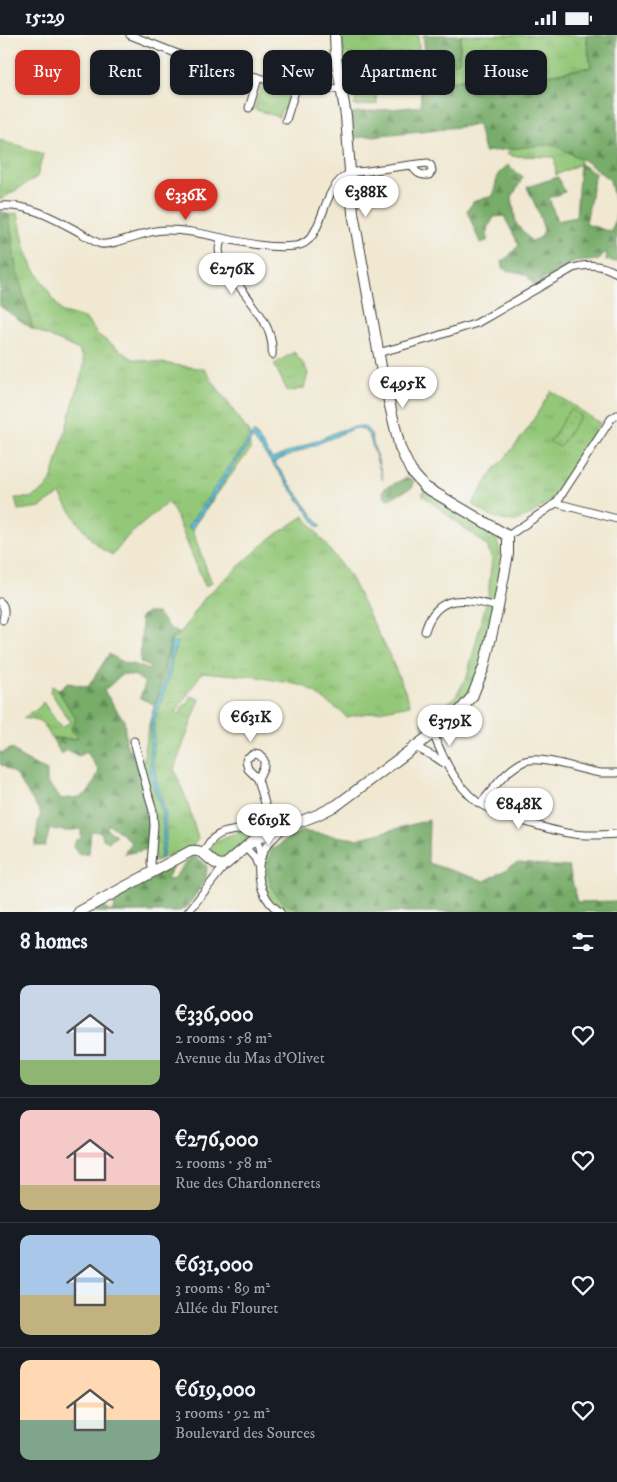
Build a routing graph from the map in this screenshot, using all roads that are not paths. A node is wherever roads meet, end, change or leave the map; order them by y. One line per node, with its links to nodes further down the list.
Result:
1 (130, 35): 3 (street)
2 (336, 35): 5 (street)
3 (258, 78): 4 (street); 8 (street)
4 (263, 79)
5 (340, 87): 6 (street); 11 (street)
6 (332, 88)
7 (294, 95): 9 (street)
8 (249, 107)
9 (286, 120)
10 (411, 165): 11 (street)
11 (349, 174): 13 (street); 15 (street)
12 (0, 206): 13 (street)
13 (221, 238): 16 (street)
14 (617, 273): 15 (street)
15 (378, 353): 20 (street)
16 (272, 355)
17 (617, 415): 18 (street)
18 (556, 503): 19 (street); 20 (street)
19 (617, 519)
20 (508, 536): 22 (street)
21 (0, 602): 23 (street)
22 (498, 607): 24 (street); 25 (street)
23 (3, 620)
24 (425, 631)
25 (433, 733): 27 (street); 28 (street)
26 (134, 741): 39 (street)
27 (415, 747): 28 (street); 32 (street)
28 (448, 768): 31 (street)
29 (617, 773): 31 (street)
30 (258, 779): 35 (street)
31 (480, 804): 33 (street)
32 (281, 829): 34 (street); 36 (street)
33 (617, 834)
34 (247, 845): 36 (street); 37 (street); 38 (street)
35 (204, 853): 37 (street); 39 (street)
36 (261, 861): 38 (street)
37 (226, 864): 41 (street)
38 (259, 870): 42 (street)
39 (153, 871): 40 (street)
40 (79, 912)
41 (188, 912)
42 (280, 912)

